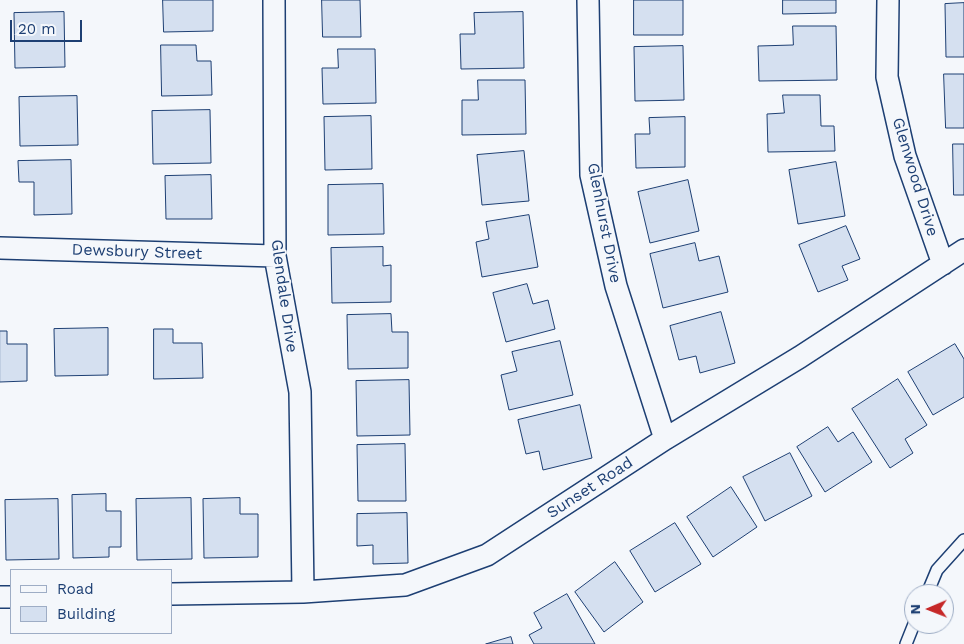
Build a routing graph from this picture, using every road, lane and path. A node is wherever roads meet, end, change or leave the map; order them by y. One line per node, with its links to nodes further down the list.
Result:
1 (274, 0): 6 (street, Glendale Drive)
2 (588, 0): 8 (street, Glenhurst Drive)
3 (888, 0): 7 (street, Glenwood Drive)
4 (0, 248): 6 (street, Dewsbury Street)
5 (964, 250): 7 (street, Sunset Road)
6 (275, 256): 11 (street, Glendale Drive)
7 (943, 264): 8 (street, Sunset Road)
8 (665, 439): 11 (street, Sunset Road)
9 (964, 540): 10 (lane)
10 (932, 584)
11 (303, 592): 12 (street, Sunset Road)
12 (172, 594)

